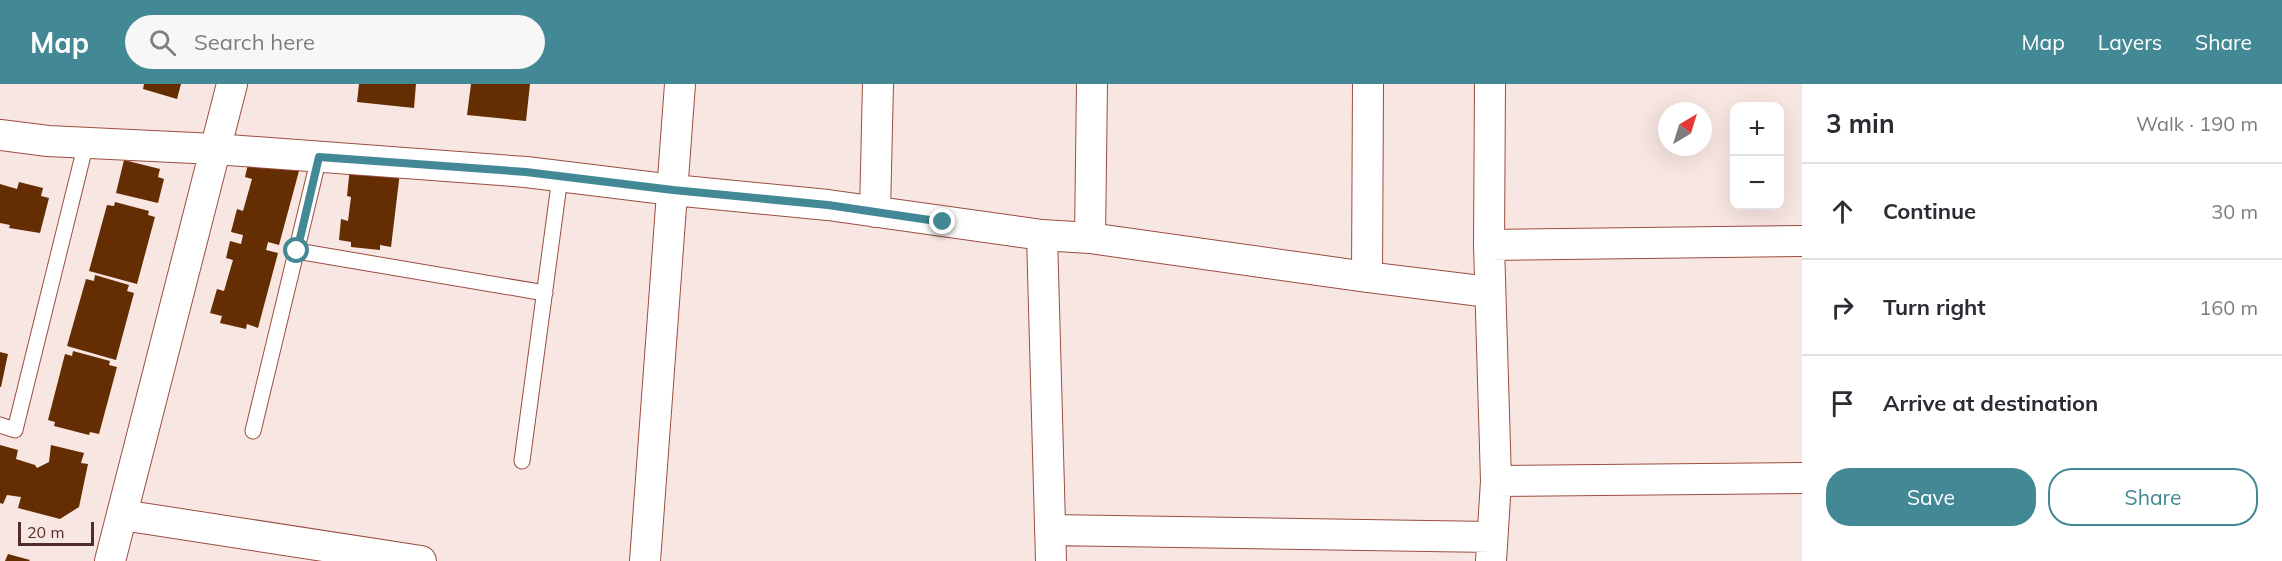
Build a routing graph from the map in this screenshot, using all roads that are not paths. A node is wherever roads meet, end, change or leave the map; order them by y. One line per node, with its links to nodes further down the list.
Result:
1 (232, 84): 9 (street)
2 (680, 84): 12 (street)
3 (878, 84): 13 (street)
4 (1092, 84): 15 (street)
5 (1368, 84): 19 (street)
6 (1490, 84): 17 (street)
7 (0, 135): 8 (street)
8 (86, 143): 9 (street); 22 (lane)
9 (214, 149): 10 (street); 27 (street)
10 (319, 157): 11 (street); 18 (lane)
11 (560, 177): 12 (street); 21 (lane)
12 (673, 190): 13 (street); 32 (street)
13 (875, 212): 14 (street)
14 (1042, 235): 15 (street); 28 (street)
15 (1090, 238): 19 (street)
16 (1802, 241): 17 (street)
17 (1489, 244): 20 (street)
18 (297, 251): 21 (lane); 23 (lane)
19 (1367, 277): 20 (street)
20 (1490, 292): 26 (street)
21 (545, 293): 24 (lane)
22 (0, 425)
23 (253, 431)
24 (522, 461)
25 (1802, 478): 26 (street)
26 (1496, 481): 29 (street)
27 (122, 515): 30 (street); 31 (street)
28 (1050, 530): 29 (street); 33 (street)
29 (1491, 549)
30 (110, 561)
31 (421, 561)
32 (645, 561)
33 (1051, 561)

